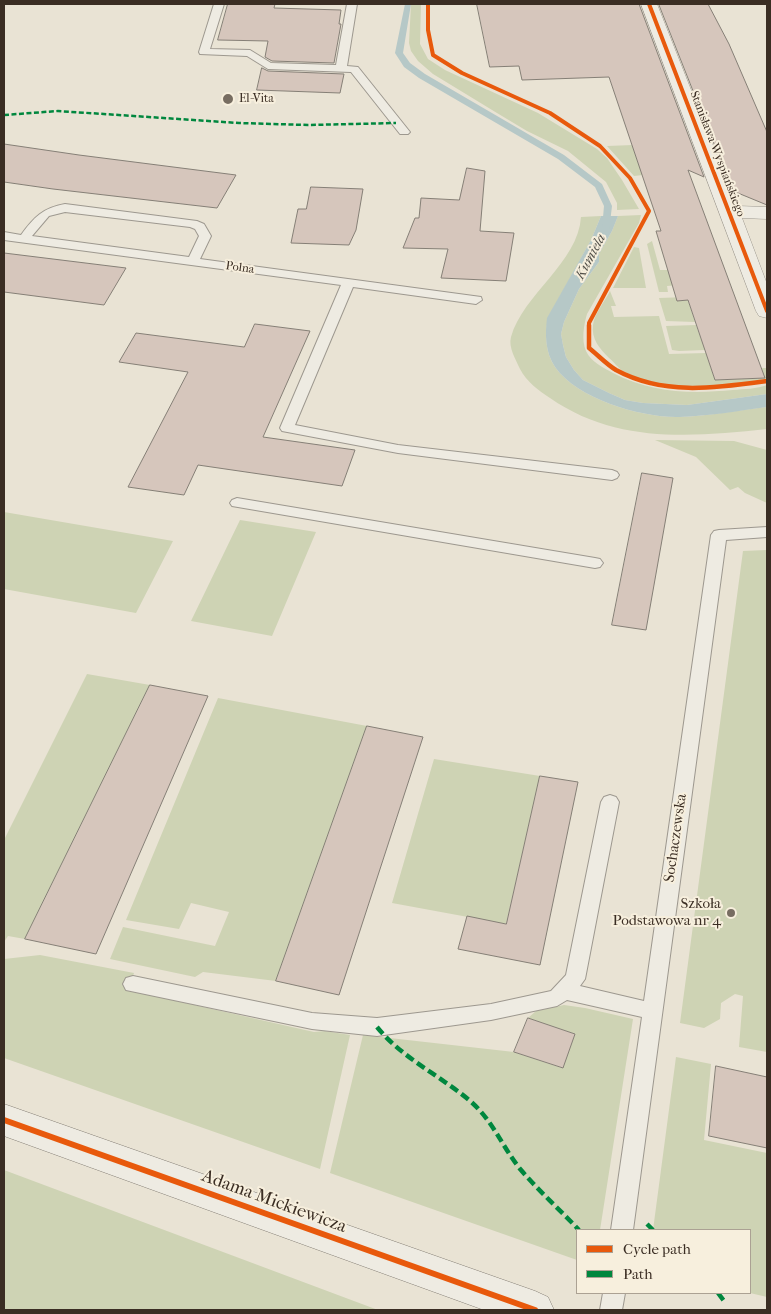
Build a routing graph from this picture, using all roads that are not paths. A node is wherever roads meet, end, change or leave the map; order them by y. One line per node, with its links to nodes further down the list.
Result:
1 (219, 4): 4 (lane)
2 (352, 4): 4 (lane)
3 (649, 4): 6 (street, Stanisława Wyspiańskiego)
4 (341, 68): 5 (lane)
5 (404, 132)
6 (728, 212): 7 (street, Stanisława Wyspiańskiego); 13 (street, Stanisława Wyspiańskiego)
7 (767, 213)
8 (4, 236): 9 (lane, Polna)
9 (25, 238): 10 (lane, Polna); 10 (lane)
10 (193, 262): 11 (lane, Polna)
11 (348, 283): 12 (lane, Polna); 14 (lane)
12 (476, 300)
13 (767, 311)
14 (612, 475)
15 (237, 503): 17 (lane)
16 (767, 532): 21 (lane, Sochaczewska)
17 (595, 563)
18 (610, 802): 20 (lane)
19 (134, 984): 20 (lane)
20 (564, 991): 21 (lane)
21 (653, 1011): 23 (lane, Sochaczewska)
22 (4, 1120): 25 (street, Adama Mickiewicza)
23 (622, 1229)
24 (614, 1294): 26 (lane)
25 (535, 1310)
26 (611, 1310)

